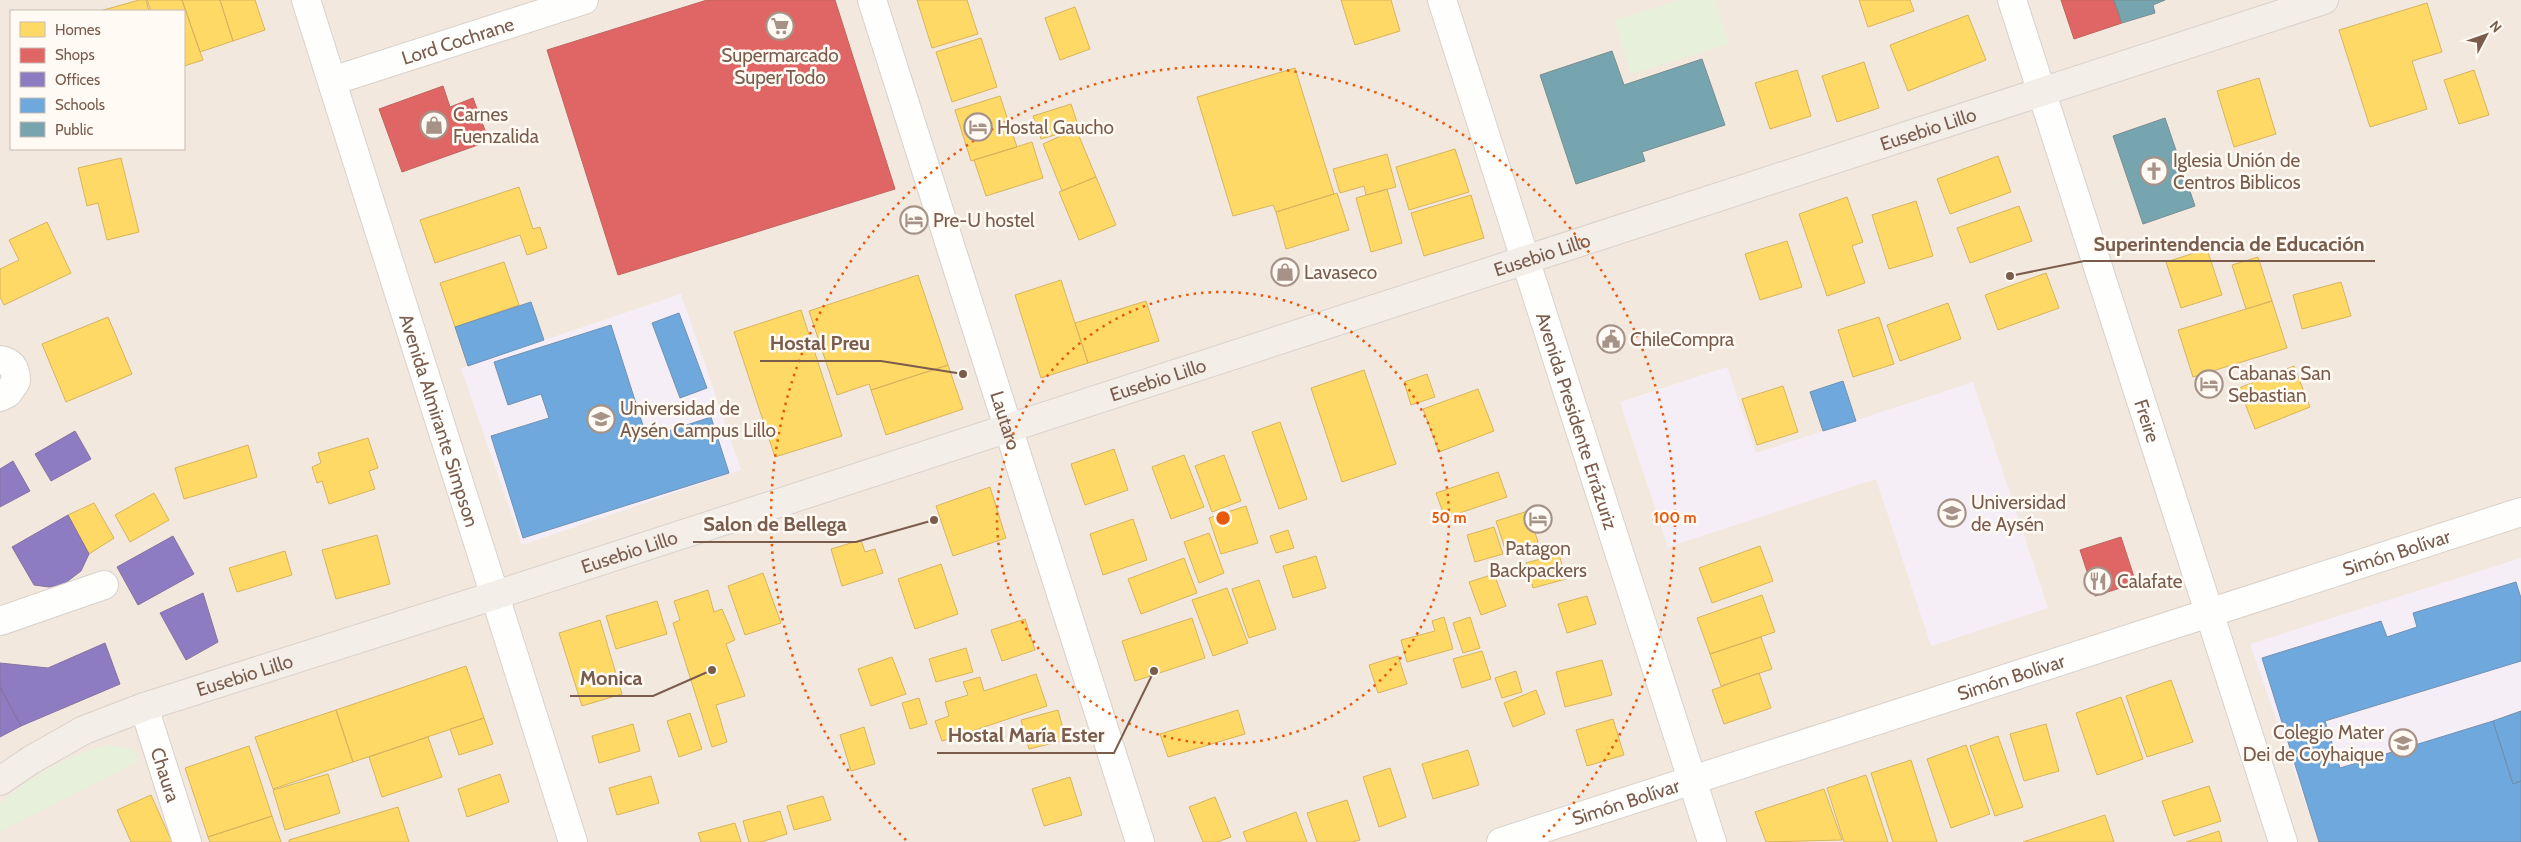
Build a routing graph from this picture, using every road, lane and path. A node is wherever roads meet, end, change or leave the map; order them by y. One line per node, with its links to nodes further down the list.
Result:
1 (306, 0): 7 (street, Avenida Almirante Simpson)
2 (584, 0): 7 (street, Lord Cochrane)
3 (872, 0): 12 (street, Lautaro)
4 (1442, 0): 9 (street, Avenida Presidente Errázuriz)
5 (2012, 0): 8 (street, Freire)
6 (2324, 0): 8 (main road, Eusebio Lillo)
7 (332, 81): 15 (street, Avenida Almirante Simpson)
8 (2042, 92): 9 (main road, Eusebio Lillo); 16 (street, Freire)
9 (1525, 260): 12 (main road, Eusebio Lillo); 19 (street, Avenida Presidente Errázuriz)
10 (0, 360): 11 (street)
11 (0, 397)
12 (1008, 428): 15 (main road, Eusebio Lillo); 23 (street, Lautaro)
13 (2521, 512): 16 (street, Simón Bolívar)
14 (104, 585): 17 (street)
15 (496, 595): 18 (main road, Eusebio Lillo); 22 (street, Avenida Almirante Simpson)
16 (2209, 612): 19 (street, Simón Bolívar); 26 (street, Freire)
17 (0, 621)
18 (144, 707): 20 (main road, Eusebio Lillo); 21 (street, Chaura)
19 (1692, 780): 24 (street, Simón Bolívar); 25 (street, Avenida Presidente Errázuriz)
20 (0, 781)
21 (187, 842)
22 (574, 842)
23 (1140, 842)
24 (1501, 842)
25 (1712, 842)
26 (2283, 842)

